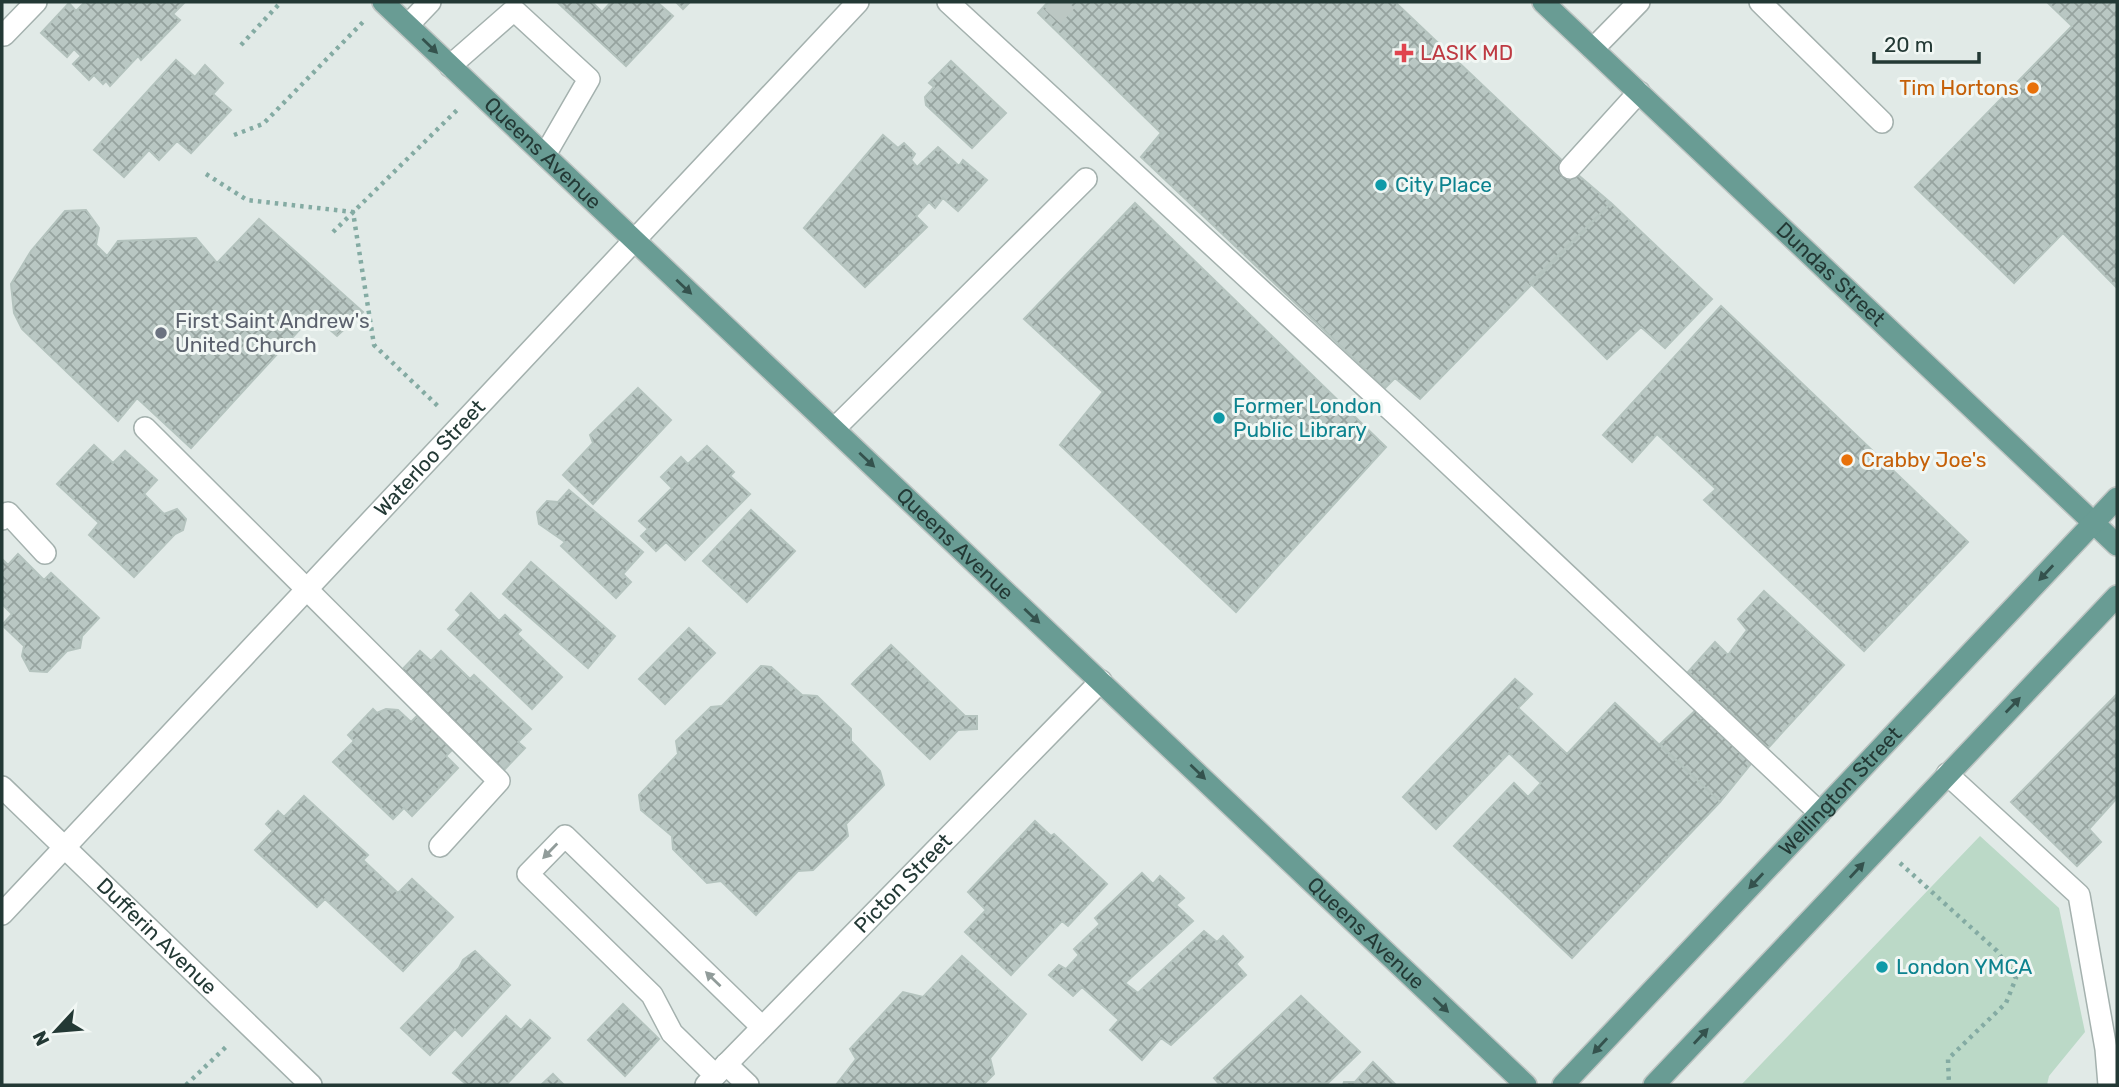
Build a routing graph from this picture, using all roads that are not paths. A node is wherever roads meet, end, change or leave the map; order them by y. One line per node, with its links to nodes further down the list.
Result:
1 (36, 2): 10 (street)
2 (383, 2): 9 (main road, Queens Avenue)
3 (430, 2): 9 (street)
4 (858, 2): 18 (street, Waterloo Street)
5 (948, 2): 31 (street)
6 (1543, 2): 11 (main road, Dundas Street)
7 (1639, 2): 11 (street)
8 (1760, 2): 14 (street)
9 (408, 25): 12 (main road, Queens Avenue, one-way to 12)
10 (4, 35)
11 (1593, 49): 13 (main road, Dundas Street)
12 (450, 66): 15 (main road, Queens Avenue); 15 (street)
13 (1639, 92): 16 (street); 23 (main road, Dundas Street)
14 (1882, 122)
15 (544, 155): 18 (main road, Queens Avenue)
16 (1570, 168)
17 (1086, 179): 20 (street)
18 (634, 240): 20 (main road, Queens Avenue, one-way to 20); 26 (street, Waterloo Street)
19 (145, 428): 26 (street)
20 (834, 429): 28 (main road, Queens Avenue, one-way to 28)
21 (2117, 498): 23 (main road, Wellington Street)
22 (2, 519): 25 (street)
23 (2094, 523): 24 (main road, Dundas Street); 31 (main road, Wellington Street, one-way to 31)
24 (2117, 545)
25 (45, 552)
26 (306, 591): 32 (street); 33 (street, Waterloo Street)
27 (2117, 596): 29 (main road, one-way to 27)
28 (1101, 681): 35 (street, Picton Street); 39 (main road, Queens Avenue, one-way to 39)
29 (1947, 774): 41 (main road, one-way to 29); 42 (street)
30 (2, 787): 33 (street, Dufferin Avenue)
31 (1820, 813): 40 (main road, Wellington Street, one-way to 40)
32 (440, 846)
33 (66, 848): 34 (street, Waterloo Street); 37 (street, Dufferin Avenue)
34 (2, 914)
35 (762, 1027): 36 (street, Picton Street); 36 (street, one-way to 36)
36 (716, 1075): 38 (street)
37 (311, 1085)
38 (748, 1085)
39 (1526, 1085)
40 (1563, 1085)
41 (1654, 1085)
42 (2109, 1085)

